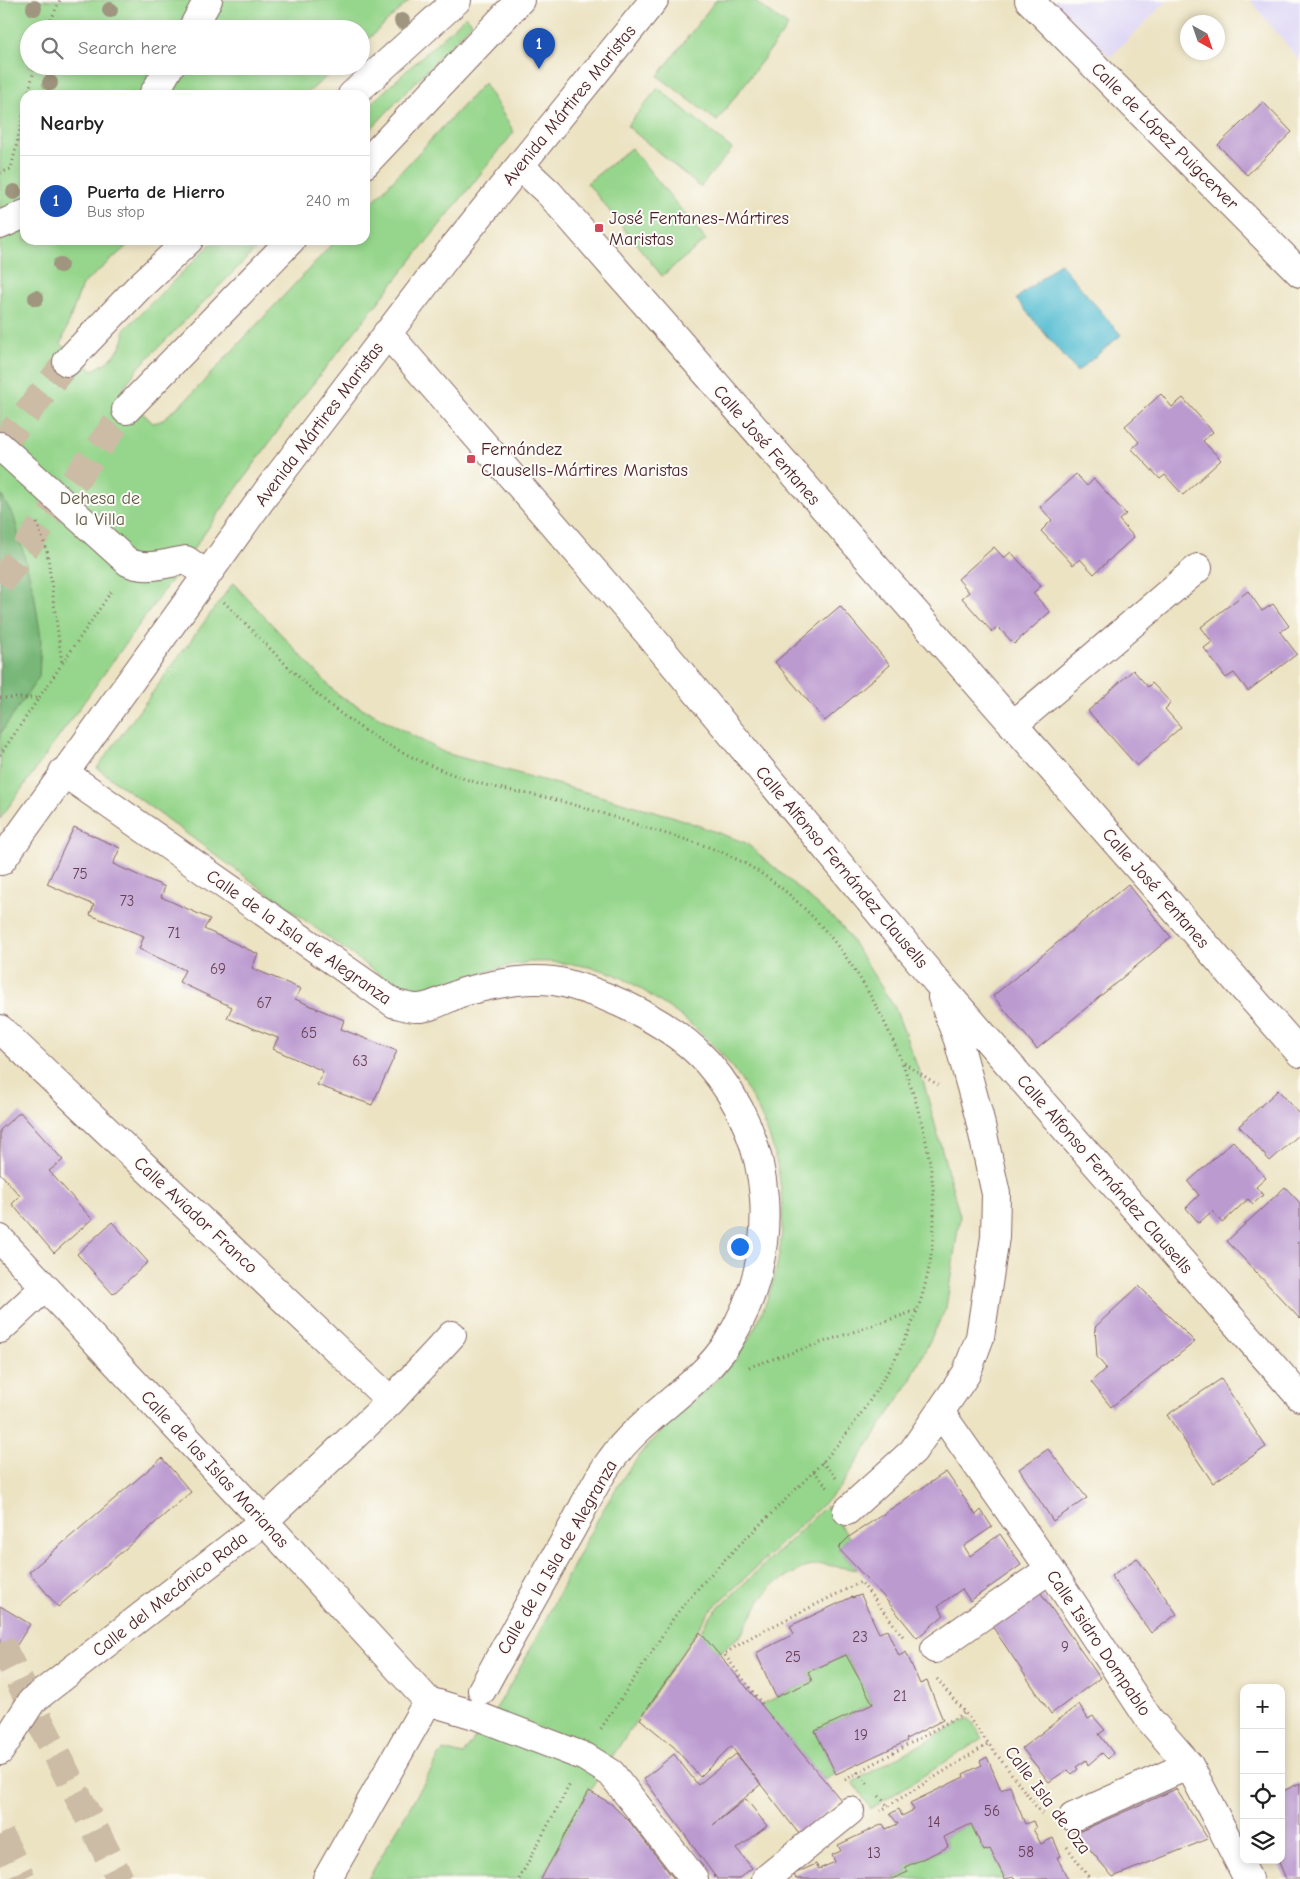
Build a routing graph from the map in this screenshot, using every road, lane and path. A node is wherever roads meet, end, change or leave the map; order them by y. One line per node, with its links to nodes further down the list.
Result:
1 (60, 0): 7 (path)
2 (208, 0): 8 (street)
3 (457, 0): 13 (street)
4 (520, 0): 15 (street)
5 (654, 0): 16 (street, Avenida Mártires Maristas)
6 (1029, 0): 22 (street, Calle de López Puigcerver)
7 (51, 20)
8 (197, 20)
9 (33, 75): 11 (path)
10 (165, 75): 12 (street)
11 (29, 90)
12 (157, 90)
13 (358, 90)
14 (20, 130): 17 (path)
15 (370, 159)
16 (520, 166): 23 (street, Avenida Mártires Maristas); 35 (street, Calle José Fentanes)
17 (0, 172)
18 (20, 216): 19 (street)
19 (0, 225)
20 (184, 245): 24 (street)
21 (286, 245): 25 (street)
22 (1300, 273)
23 (387, 333): 29 (street, Avenida Mártires Maristas); 39 (street, Calle Alfonso Fernández Clausells)
24 (67, 362)
25 (126, 410)
26 (0, 446): 29 (street)
27 (33, 513): 32 (path)
28 (1198, 568): 35 (street)
29 (206, 574): 37 (street, Avenida Mártires Maristas)
30 (115, 586): 32 (path)
31 (222, 600): 44 (path)
32 (62, 664): 34 (path)
33 (0, 698): 34 (path)
34 (39, 698): 36 (path)
35 (1013, 725): 41 (street, Calle José Fentanes)
36 (0, 755)
37 (63, 772): 38 (street, Avenida Mártires Maristas); 47 (street, Calle de la Isla de Alegranza)
38 (1, 861)
39 (936, 981): 48 (street, Calle Alfonso Fernández Clausells); 50 (street)
40 (0, 1029): 49 (street, Calle Aviador Franco)
41 (1300, 1052)
42 (0, 1240): 43 (street, Calle de las Islas Marianas)
43 (45, 1288): 45 (street); 52 (street, Calle de las Islas Marianas)
44 (919, 1310): 47 (path); 63 (path)
45 (0, 1328)
46 (452, 1335): 49 (street, Calle del Mecánico Rada)
47 (706, 1369): 56 (street, Calle de la Isla de Alegranza)
48 (1300, 1397)
49 (391, 1400): 52 (street, Calle del Mecánico Rada)
50 (940, 1412): 51 (street); 53 (street, Calle Isidro Dompablo)
51 (847, 1511)
52 (264, 1521): 57 (street, Calle de las Islas Marianas); 62 (street, Calle del Mecánico Rada)
53 (1050, 1569): 55 (street); 64 (street, Calle Isidro Dompablo)
54 (861, 1582): 58 (path)
55 (935, 1649)
56 (482, 1690)
57 (428, 1701): 63 (street); 70 (street)
58 (762, 1704)
59 (964, 1713): 65 (path)
60 (983, 1738): 61 (path, Calle Isla de Oza)
61 (988, 1744): 67 (path); 68 (path, Calle Isla de Oza)
62 (0, 1751)
63 (585, 1757): 71 (path); 72 (street)
64 (1189, 1765): 68 (street); 75 (street, Calle Isidro Dompablo)
65 (842, 1782)
66 (850, 1811): 73 (street)
67 (878, 1812)
68 (1060, 1819)
69 (1063, 1843): 74 (path, Calle Isla de Oza)
70 (327, 1879)
71 (519, 1879)
72 (694, 1879)
73 (766, 1879)
74 (1090, 1879)
75 (1248, 1879)

